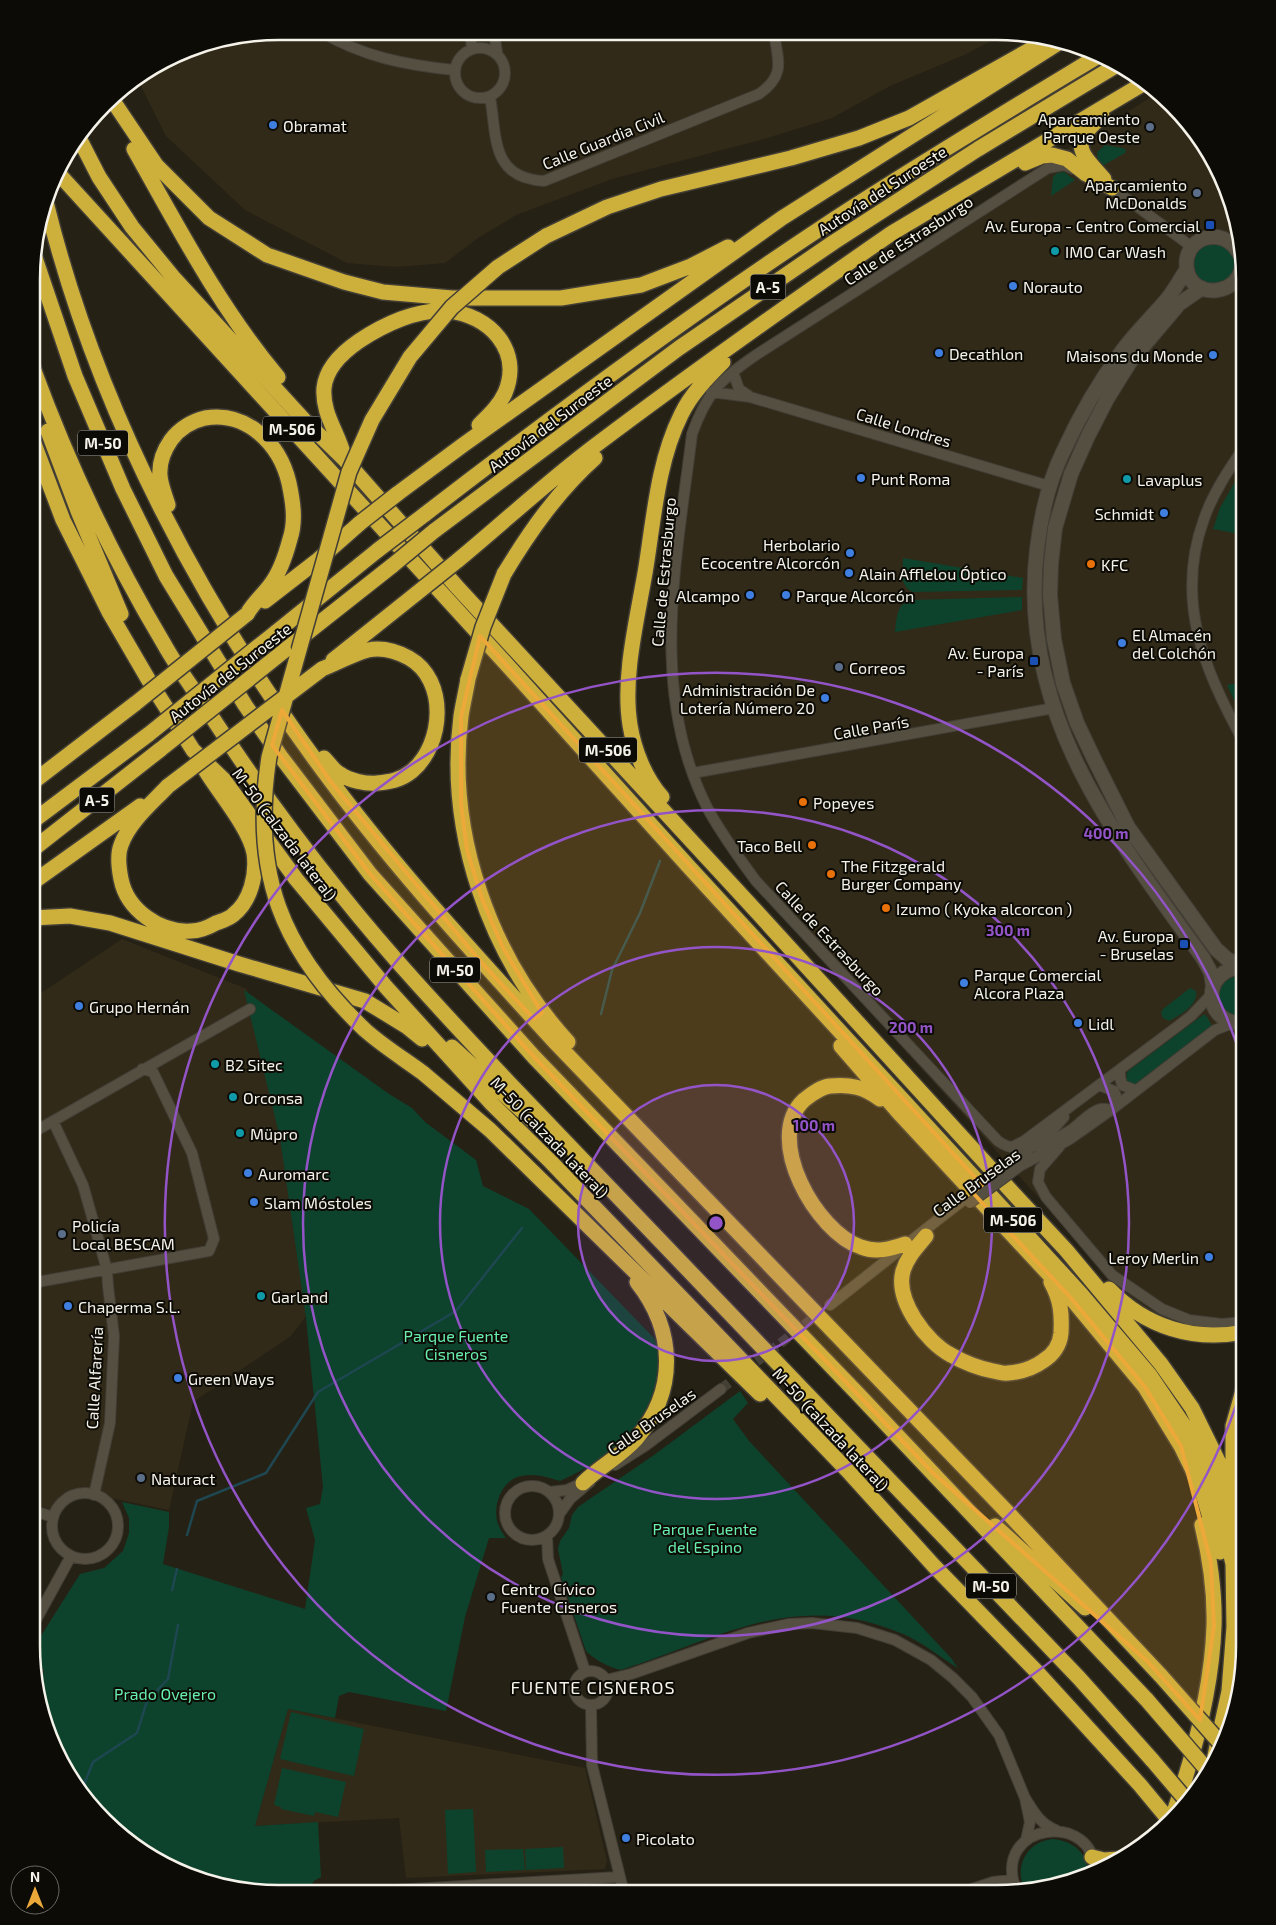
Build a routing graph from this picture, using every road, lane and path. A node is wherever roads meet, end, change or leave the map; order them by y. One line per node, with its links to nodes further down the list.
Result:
1 (335, 40): 11 (street)
2 (471, 40): 7 (street)
3 (495, 40): 8 (street)
4 (775, 40): 14 (street, Calle Guardia Civil)
5 (1041, 45): 77 (highway, bridge)
6 (1052, 47): 23 (highway)
7 (472, 48): 8 (street); 11 (street)
8 (497, 52): 14 (street)
9 (1092, 60): 54 (highway, Autovía del Suroeste / A-5, bridge)
10 (1110, 69): 55 (highway, Autovía del Suroeste / A-5, bridge)
11 (454, 70): 14 (street)
12 (1138, 86): 13 (highway)
13 (1132, 90): 20 (highway); 21 (highway)
14 (490, 96)
15 (115, 105): 23 (highway)
16 (112, 108): 37 (highway)
17 (82, 144): 37 (highway, M-506)
18 (1086, 174): 20 (highway); 21 (highway); 31 (street, Calle de Estrasburgo)
19 (62, 179): 56 (highway, M-506)
20 (1112, 188): 25 (street)
21 (963, 192): 30 (highway)
22 (49, 213): 43 (highway)
23 (782, 218): 38 (highway)
24 (1230, 238): 25 (street)
25 (1192, 247): 26 (street)
26 (1187, 268): 29 (street); 42 (street)
27 (40, 274): 98 (highway, M-50)
28 (1236, 278): 29 (street)
29 (1202, 288): 60 (street)
30 (765, 322): 36 (highway); 58 (highway)
31 (733, 372): 33 (street, Calle de Estrasburgo); 34 (street)
32 (40, 385): 82 (highway, M-50)
33 (711, 392): 34 (street, Calle Londres); 50 (street, Calle de Estrasburgo)
34 (750, 397): 42 (street, Calle Londres)
35 (40, 409): 52 (highway)
36 (646, 409): 45 (highway, bridge); 84 (highway, bridge)
37 (324, 438): 40 (highway, M-506)
38 (463, 445): 40 (highway); 44 (highway, bridge)
39 (40, 459): 49 (highway, M-50 (calzada lateral) / M-50)
40 (345, 460): 58 (highway, M-506)
41 (1236, 460): 47 (street)
42 (1049, 486): 46 (street)
43 (212, 604): 44 (highway); 48 (highway)
44 (248, 614): 51 (highway, bridge)
45 (322, 669): 48 (highway); 53 (highway, bridge)
46 (1054, 708): 50 (street, Calle París); 63 (street)
47 (1236, 726)
48 (294, 728): 84 (highway)
49 (193, 750): 52 (highway, M-50 (calzada lateral) / M-50); 53 (highway)
50 (693, 773): 78 (street, Calle de Estrasburgo)
51 (40, 777)
52 (224, 780): 62 (highway, M-50 (calzada lateral) / M-50)
53 (168, 786): 57 (highway)
54 (40, 815)
55 (40, 844)
56 (690, 868): 74 (highway); 114 (highway, M-506)
57 (40, 877)
58 (757, 912): 87 (highway, M-506)
59 (40, 918): 72 (highway)
60 (1236, 963)
61 (1236, 967): 63 (street)
62 (386, 987): 72 (highway, M-50 (calzada lateral) / M-50); 82 (highway, M-50)
63 (1212, 990): 65 (street); 68 (street, Calle Bruselas)
64 (250, 1009): 67 (street)
65 (1236, 1022)
66 (1236, 1024): 70 (street, Calle Bruselas)
67 (142, 1069): 75 (street); 90 (street)
68 (1120, 1071): 69 (street, Calle Bruselas); 70 (street)
69 (1101, 1086): 71 (street, Calle Bruselas); 73 (street)
70 (1135, 1090): 73 (street, Calle Bruselas)
71 (1083, 1099): 78 (street, Calle Bruselas); 79 (street, Calle Bruselas)
72 (492, 1104): 112 (highway, M-50 (calzada lateral) / M-50)
73 (1113, 1108): 79 (street, Calle Bruselas); 80 (street, Calle Bruselas)
74 (901, 1115): 86 (highway); 89 (highway)
75 (53, 1121): 76 (street); 90 (street, Calle Alfarería)
76 (40, 1128)
77 (490, 1130): 101 (highway); 112 (highway)
78 (1013, 1146): 79 (street, Calle de Estrasburgo)
79 (1034, 1146): 81 (street, Calle Bruselas)
80 (1060, 1146): 81 (street, Calle Bruselas); 93 (street)
81 (1018, 1163): 83 (street, Calle Bruselas)
82 (604, 1182): 122 (highway, M-50, bridge)
83 (968, 1200): 85 (street, Calle Bruselas); 86 (street, Calle Bruselas)
84 (716, 1209): 115 (highway)
85 (926, 1236): 88 (street, Calle Bruselas); 89 (highway)
86 (905, 1244): 88 (street, Calle Bruselas)
87 (1066, 1250): 94 (highway); 107 (highway, M-506)
88 (884, 1263): 92 (street, Calle Bruselas)
89 (1042, 1268): 97 (highway)
90 (107, 1270): 91 (street); 103 (street, Calle Alfarería)
91 (40, 1282)
92 (830, 1305)
93 (1236, 1323)
94 (1236, 1333)
95 (722, 1389): 100 (street, Calle Bruselas)
96 (1236, 1415): 99 (highway)
97 (1180, 1446): 114 (highway); 124 (highway)
98 (933, 1473): 115 (highway); 121 (highway, M-50, bridge)
99 (1236, 1475)
100 (597, 1477): 101 (street, Calle Bruselas); 105 (street, Calle Bruselas)
101 (583, 1483): 102 (street, Calle Bruselas)
102 (550, 1492): 105 (street); 109 (street)
103 (94, 1495): 106 (street); 110 (street)
104 (40, 1513): 106 (street)
105 (560, 1513): 108 (street)
106 (53, 1517): 110 (street)
107 (1236, 1519)
108 (548, 1536): 109 (street); 111 (street)
109 (528, 1540): 111 (street)
110 (71, 1556): 113 (street)
111 (548, 1559): 116 (street)
112 (934, 1566): 125 (highway, M-50 (calzada lateral) / M-50)
113 (40, 1613)
114 (1234, 1627): 119 (highway, M-506)
115 (1147, 1662): 120 (highway, bridge)
116 (585, 1672): 117 (street); 118 (street)
117 (606, 1680): 118 (street); 123 (street)
118 (591, 1706): 131 (street)
119 (1221, 1730)
120 (1217, 1740)
121 (1204, 1766)
122 (1183, 1796)
123 (1025, 1798): 126 (street); 127 (street)
124 (1177, 1804)
125 (1165, 1816)
126 (1057, 1830): 127 (street); 128 (street)
127 (1026, 1840): 133 (street)
128 (1092, 1857): 129 (highway); 130 (street)
129 (1103, 1860)
130 (1093, 1865)
131 (619, 1877): 134 (street); 135 (street)
132 (1009, 1884): 136 (street)
133 (1014, 1884)
134 (481, 1885)
135 (622, 1885)
136 (984, 1885)

